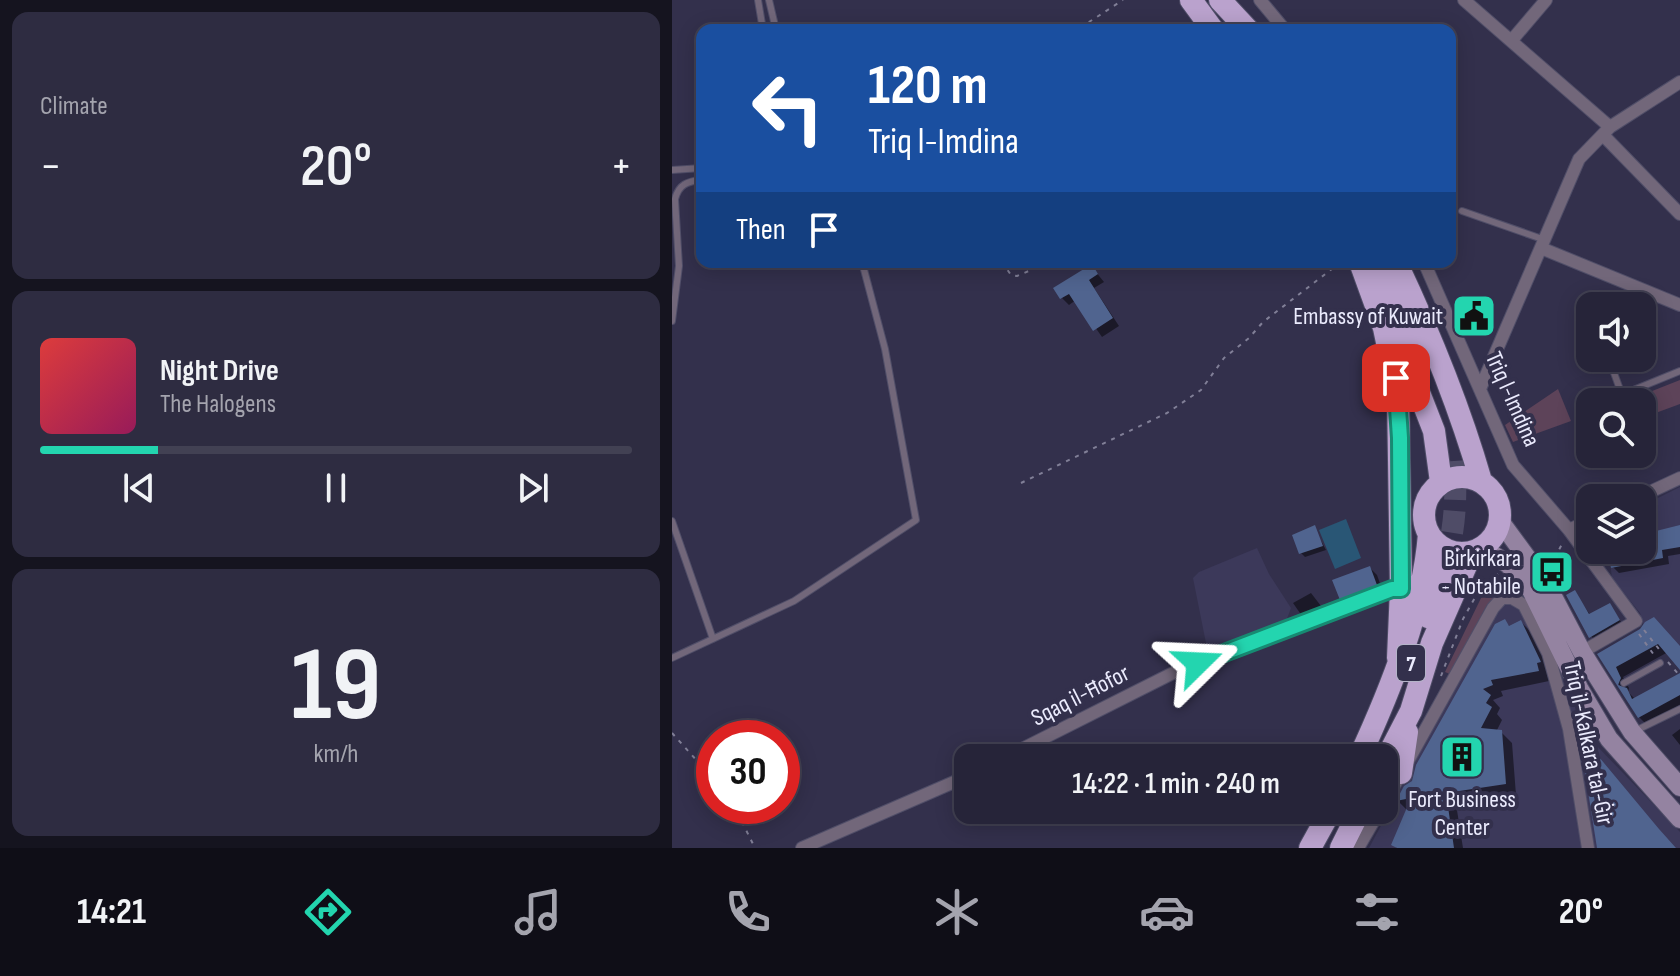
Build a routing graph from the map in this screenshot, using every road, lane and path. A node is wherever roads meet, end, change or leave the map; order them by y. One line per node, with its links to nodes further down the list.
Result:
1 (758, 0): 9 (lane)
2 (769, 0): 10 (lane)
3 (1123, 0): 11 (path)
4 (1191, 0): 12 (highway)
5 (1220, 0): 13 (highway); 14 (highway)
6 (1260, 0): 15 (street)
7 (1464, 0): 16 (street)
8 (1546, 0): 16 (street)
9 (762, 24)
10 (775, 24)
11 (1086, 24)
12 (1209, 24)
13 (1235, 24)
14 (1242, 24)
15 (1280, 24)
16 (1512, 40): 18 (street)
17 (1680, 82): 18 (street)
18 (1606, 131): 23 (street); 24 (street)
19 (696, 168): 20 (lane)
20 (672, 170)
21 (696, 181): 35 (lane)
22 (1462, 211): 24 (lane)
23 (1680, 214)
24 (1543, 244): 34 (street); 38 (street)
25 (864, 268): 55 (lane)
26 (1006, 268): 27 (path)
27 (1036, 268)
28 (1333, 268): 42 (path)
29 (1362, 268): 53 (highway)
30 (1363, 268): 41 (highway)
31 (1381, 268): 39 (highway)
32 (1399, 268): 43 (highway)
33 (1427, 268): 38 (street, Triq l-Imdina)
34 (1680, 305)
35 (672, 321)
36 (1680, 371): 37 (lane)
37 (1639, 388)
38 (1480, 389): 48 (street, Triq l-Imdina)
39 (1454, 461)
40 (1680, 478): 44 (street)
41 (1441, 482): 43 (highway); 49 (highway)
42 (1021, 483)
43 (1484, 483): 46 (highway)
44 (1656, 489)
45 (672, 521): 55 (lane)
46 (1500, 521): 50 (highway); 56 (main road)
47 (1576, 527): 48 (street)
48 (1569, 530): 54 (street, Triq l-Imdina)
49 (1429, 534): 50 (highway); 58 (highway)
50 (1477, 550): 51 (main road); 52 (highway, 7)
51 (1508, 564): 52 (path); 64 (main road)
52 (1461, 580): 61 (path); 70 (highway, 7); 71 (highway, 7)
53 (1401, 589): 58 (highway); 68 (street, Sqaq il-Ħofor)
54 (1634, 622): 56 (street); 59 (path); 59 (path)
55 (713, 639): 57 (lane)
56 (1582, 652): 66 (main road)
57 (672, 658)
58 (1398, 658): 69 (highway, 7)
59 (1663, 661): 60 (path); 62 (lane)
60 (1680, 676)
61 (1453, 682): 65 (street, Triq il-Kalkara tal-Ġir); 73 (street)
62 (1624, 683)
63 (1680, 709): 66 (lane)
64 (1602, 726): 65 (street); 76 (main road)
65 (1569, 729): 88 (street, Triq il-Kalkara tal-Ġir)
66 (1632, 732): 75 (main road)
67 (672, 733): 72 (path)
68 (1032, 744)
69 (1365, 744)
70 (1378, 744)
71 (1398, 752)
72 (696, 760)
73 (1398, 761)
74 (954, 782): 83 (street)
75 (1680, 787)
76 (1680, 819)
77 (743, 824): 82 (path)
78 (1323, 824): 84 (highway)
79 (1339, 824): 85 (highway)
80 (1353, 824): 86 (highway)
81 (1372, 824): 87 (street)
82 (755, 848)
83 (802, 848)
84 (1310, 848)
85 (1327, 848)
86 (1341, 848)
87 (1358, 848)
88 (1588, 848)

